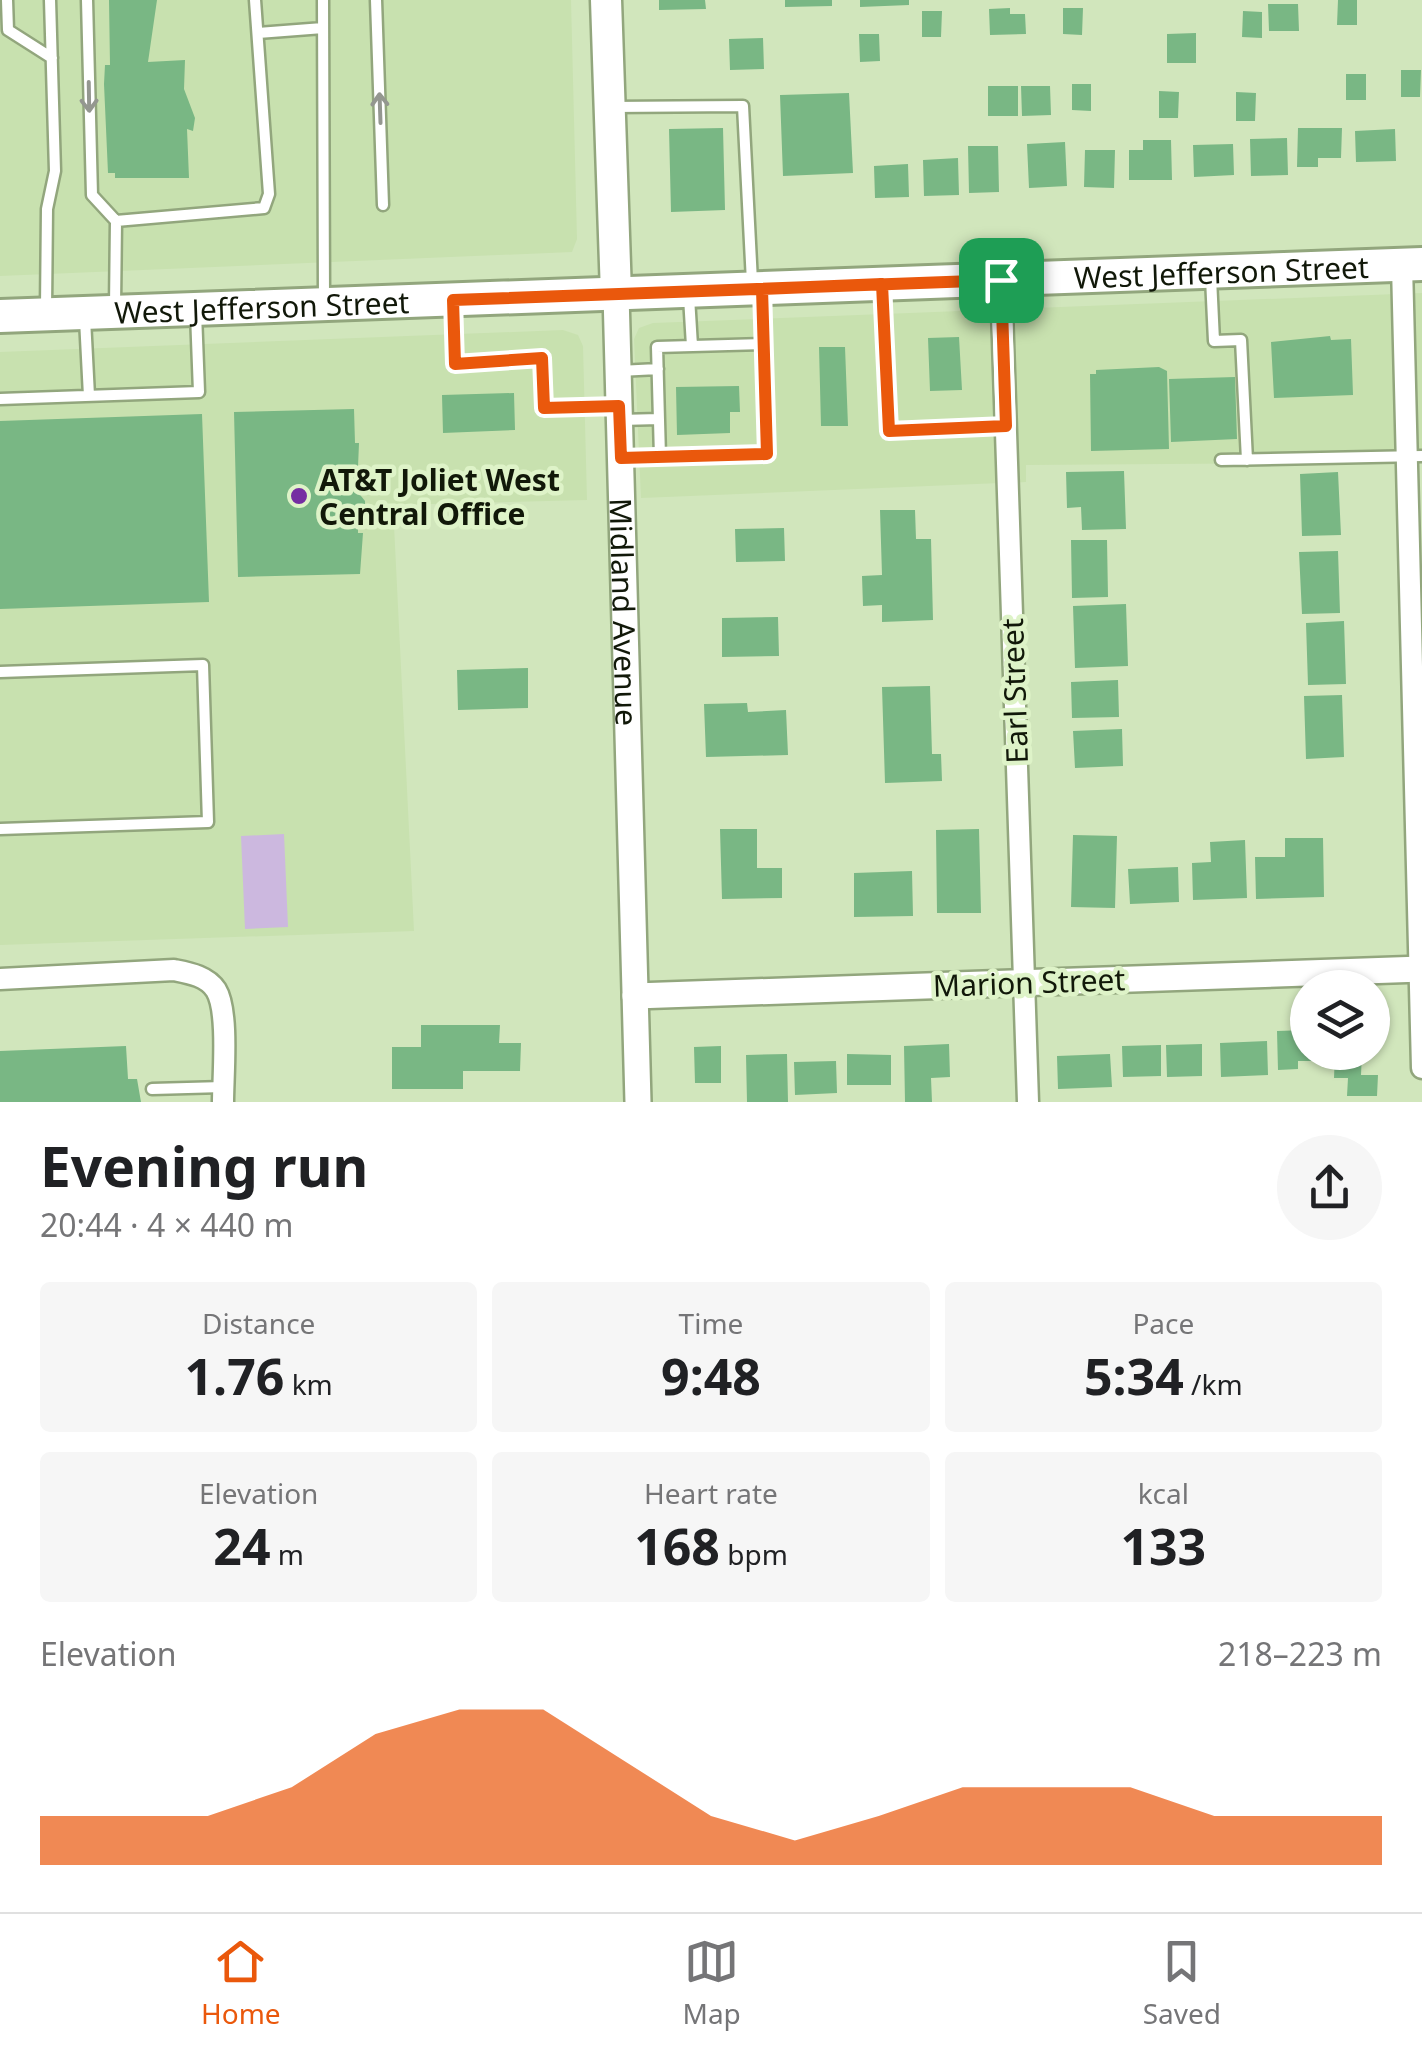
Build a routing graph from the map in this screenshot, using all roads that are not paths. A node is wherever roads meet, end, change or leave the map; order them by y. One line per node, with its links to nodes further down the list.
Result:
1 (6, 0): 10 (lane)
2 (50, 0): 10 (lane)
3 (88, 0): 13 (lane, one-way to 13)
4 (255, 0): 9 (lane)
5 (323, 0): 8 (lane)
6 (376, 0): 12 (lane, one-way to 6)
7 (606, 0): 11 (main road, Midland Avenue)
8 (324, 28): 9 (lane); 22 (lane)
9 (258, 33): 13 (lane)
10 (52, 58): 25 (lane)
11 (610, 107): 18 (lane); 20 (main road, Midland Avenue)
12 (382, 206)
13 (116, 221): 24 (lane)
14 (1412, 264): 15 (main road, West Jefferson Street); 34 (street)
15 (1211, 272): 16 (main road, West Jefferson Street); 41 (lane)
16 (1001, 280): 17 (main road, West Jefferson Street); 36 (street, Earl Street)
17 (882, 284): 18 (main road, West Jefferson Street); 36 (lane)
18 (758, 289): 19 (main road, West Jefferson Street); 27 (lane)
19 (688, 291): 20 (main road, West Jefferson Street); 28 (lane)
20 (616, 294): 21 (main road, West Jefferson Street); 30 (street, Midland Avenue)
21 (453, 300): 22 (main road, West Jefferson Street); 33 (lane)
22 (324, 304): 23 (main road, West Jefferson Street)
23 (196, 309): 24 (main road, West Jefferson Street); 31 (lane)
24 (100, 312): 25 (main road, West Jefferson Street); 31 (lane)
25 (46, 314): 26 (main road, West Jefferson Street)
26 (0, 316)
27 (764, 344): 28 (lane); 38 (lane)
28 (692, 346): 29 (lane)
29 (658, 369): 30 (lane); 35 (lane)
30 (619, 371): 33 (street, Midland Avenue)
31 (88, 396): 32 (lane)
32 (0, 399)
33 (620, 413): 35 (lane); 39 (street, Midland Avenue)
34 (1414, 416): 37 (street)
35 (659, 420): 38 (lane)
36 (1006, 426): 47 (street, Earl Street)
37 (1414, 456): 41 (lane); 43 (street)
38 (660, 457): 39 (lane)
39 (621, 458): 48 (street, Midland Avenue)
40 (1222, 460): 41 (lane)
41 (1248, 460)
42 (0, 672): 44 (lane)
43 (1418, 755): 45 (street)
44 (0, 829)
45 (1420, 969): 47 (street, Marion Street); 49 (street)
46 (0, 980): 51 (street)
47 (1024, 983): 48 (street, Marion Street); 53 (street, Earl Street)
48 (636, 996): 52 (street, Midland Avenue)
49 (1422, 1068)
50 (152, 1089): 51 (lane)
51 (223, 1095)
52 (638, 1102)
53 (1028, 1102)

